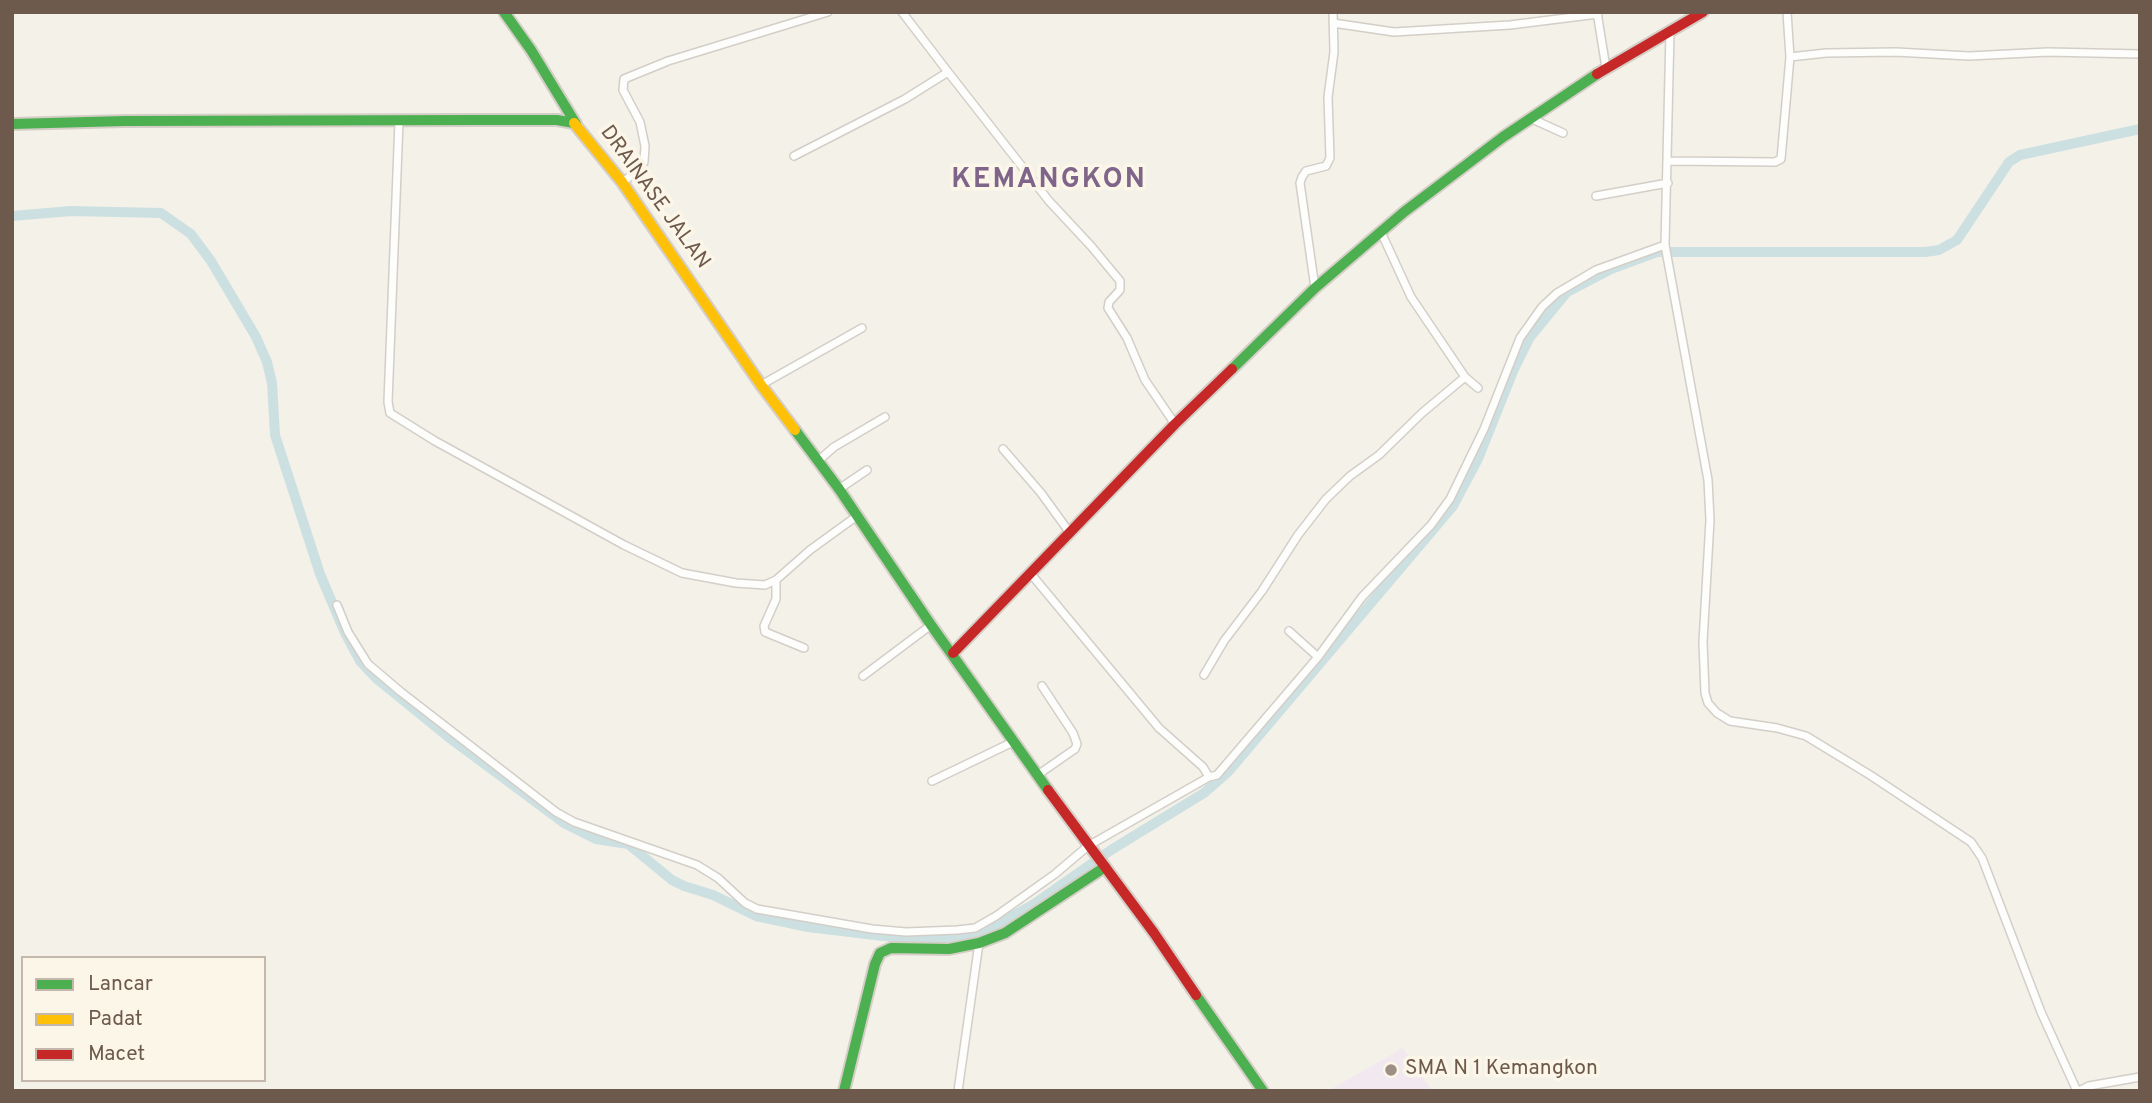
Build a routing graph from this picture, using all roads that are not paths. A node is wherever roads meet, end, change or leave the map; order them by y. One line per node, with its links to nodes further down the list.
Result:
1 (503, 12): 17 (street)
2 (828, 12): 21 (street)
3 (902, 12): 13 (street)
4 (1333, 12): 8 (street)
5 (1703, 12): 9 (street)
6 (1787, 12): 11 (street)
7 (1597, 13): 8 (street); 12 (street)
8 (1333, 23): 26 (street)
9 (1670, 31): 12 (street); 20 (street)
10 (2140, 54): 11 (street)
11 (1790, 57): 20 (street)
12 (1606, 68): 14 (street)
13 (948, 72): 19 (street); 32 (street)
14 (1530, 117): 18 (street); 24 (street)
15 (399, 122): 16 (street, DRAINASE JALAN); 17 (street, DRAINASE JALAN); 40 (street)
16 (12, 124)
17 (576, 124): 21 (street, DRAINASE JALAN)
18 (1563, 133)
19 (793, 156)
20 (1669, 160): 22 (street)
21 (622, 182): 29 (street, DRAINASE JALAN)
22 (1668, 183): 23 (street); 25 (street)
23 (1596, 196)
24 (1381, 232): 26 (street); 28 (street)
25 (1666, 250): 46 (street); 61 (street)
26 (1315, 288): 32 (street)
27 (862, 328): 29 (street)
28 (1465, 377): 30 (street); 48 (street)
29 (761, 385): 34 (street, DRAINASE JALAN)
30 (1478, 388)
31 (885, 417): 34 (street)
32 (1175, 424): 38 (street)
33 (1003, 449): 38 (street)
34 (818, 461): 36 (street, DRAINASE JALAN)
35 (867, 470): 36 (street)
36 (839, 489): 37 (street, DRAINASE JALAN)
37 (857, 516): 40 (street); 42 (street, DRAINASE JALAN)
38 (1070, 533): 39 (street)
39 (1031, 574): 45 (street); 52 (street)
40 (776, 580): 44 (street)
41 (337, 605): 54 (street)
42 (931, 625): 45 (street, DRAINASE JALAN); 47 (street)
43 (1289, 631): 46 (street)
44 (804, 648)
45 (953, 653): 50 (street, DRAINASE JALAN)
46 (1318, 657): 52 (street)
47 (863, 676)
48 (1204, 676)
49 (1042, 686): 51 (street)
50 (1015, 741): 51 (street, DRAINASE JALAN); 53 (street)
51 (1039, 774): 54 (street, DRAINASE JALAN)
52 (1209, 777): 54 (street)
53 (932, 781)
54 (1089, 847): 55 (street, DRAINASE JALAN)
55 (1105, 867): 56 (street); 60 (street, DRAINASE JALAN)
56 (979, 943): 58 (street); 59 (street)
57 (2140, 1077): 61 (street)
58 (844, 1091)
59 (958, 1091)
60 (1263, 1091)
61 (2078, 1091)

